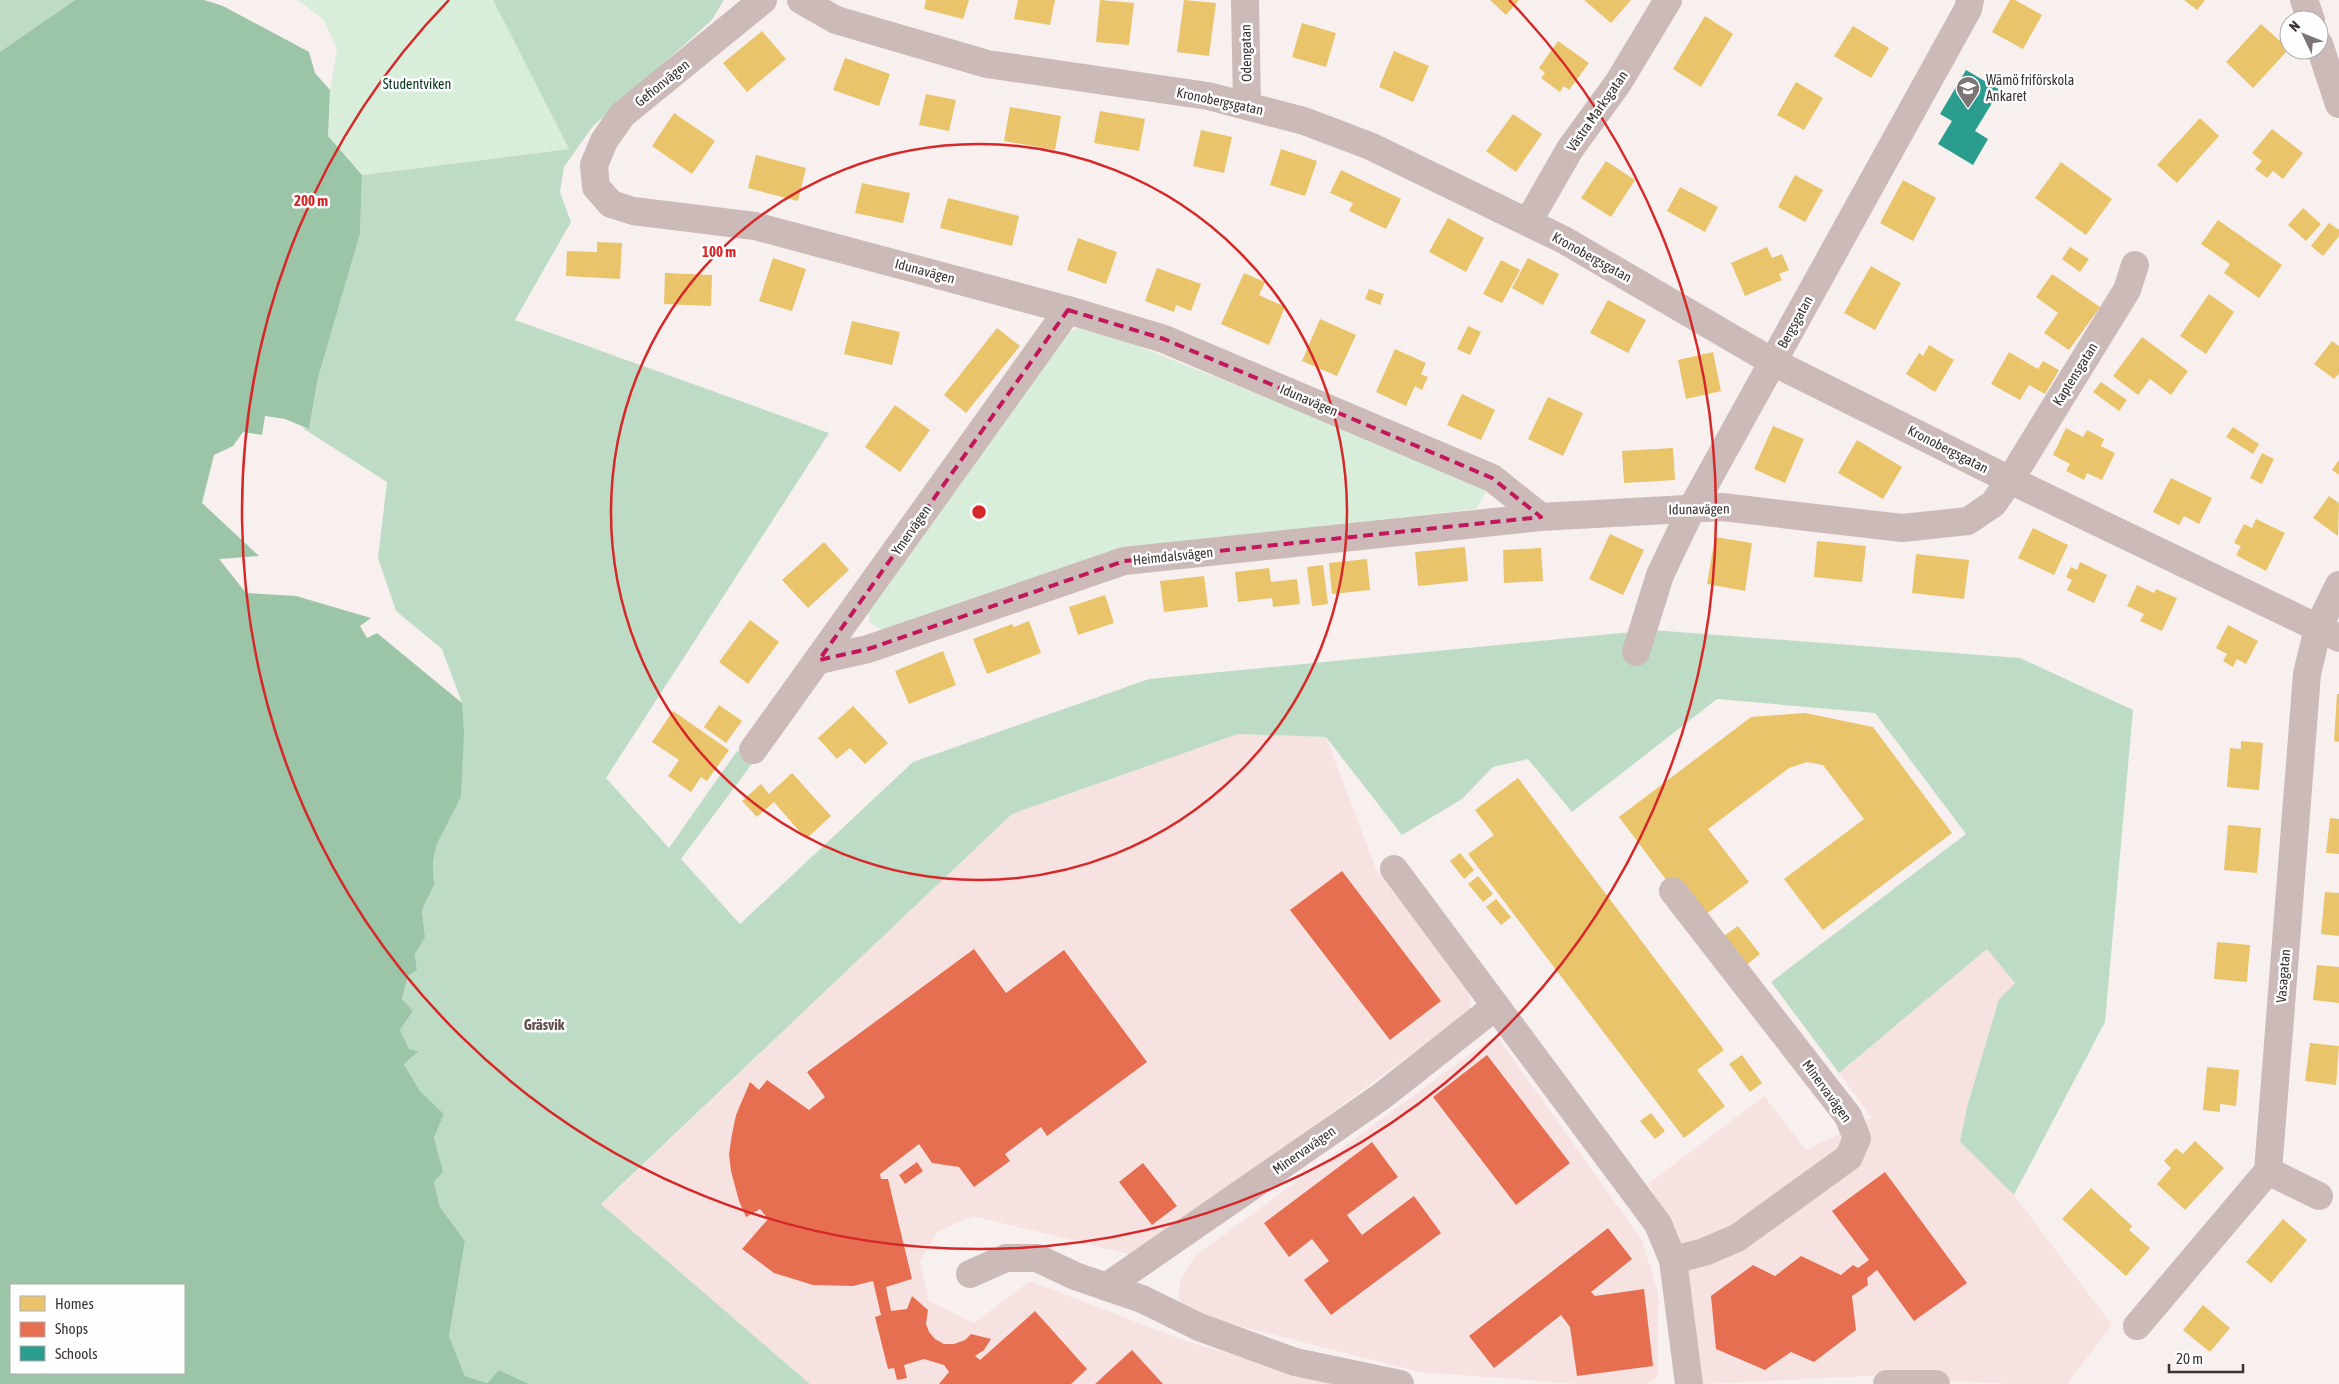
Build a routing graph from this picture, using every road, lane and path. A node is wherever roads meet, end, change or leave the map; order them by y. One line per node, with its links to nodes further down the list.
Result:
1 (763, 0): 9 (street, Gefionvägen)
2 (801, 0): 8 (street, Kronobergsgatan)
3 (1245, 0): 8 (street, Odengatan)
4 (1667, 0): 10 (street, Västra Marksgatan)
5 (1970, 0): 13 (street, Bergsgatan)
6 (2324, 60): 7 (street)
7 (2339, 104)
8 (1247, 106): 10 (street, Kronobergsgatan)
9 (596, 187): 12 (street, Idunavägen)
10 (1528, 222): 13 (street, Kronobergsgatan)
11 (2135, 265): 14 (street, Kaptensgatan)
12 (1068, 310): 16 (street, Idunavägen); 20 (street, Ymervägen)
13 (1773, 362): 14 (street, Kronobergsgatan); 15 (street, Bergsgatan)
14 (2010, 480): 15 (street, Idunavägen); 18 (street, Kronobergsgatan)
15 (1692, 508): 16 (street, Idunavägen); 19 (street, Bergsgatan)
16 (1541, 517): 20 (street, Heimdalsvägen)
17 (2339, 584): 18 (street, Vasagatan)
18 (2328, 633): 25 (street, Vasagatan)
19 (1636, 652)
20 (819, 660): 21 (street, Ymervägen)
21 (753, 750)
22 (1394, 869): 24 (street)
23 (1673, 891): 27 (street, Minervavägen)
24 (1496, 1006): 27 (street); 29 (street, Minervavägen)
25 (2268, 1171): 26 (street); 30 (street)
26 (2320, 1196)
27 (1672, 1260): 32 (street)
28 (970, 1274): 29 (street)
29 (1106, 1287): 31 (street)
30 (2138, 1326)
31 (1400, 1384)
32 (1689, 1384)
33 (1887, 1384): 34 (street)
34 (1936, 1384)

